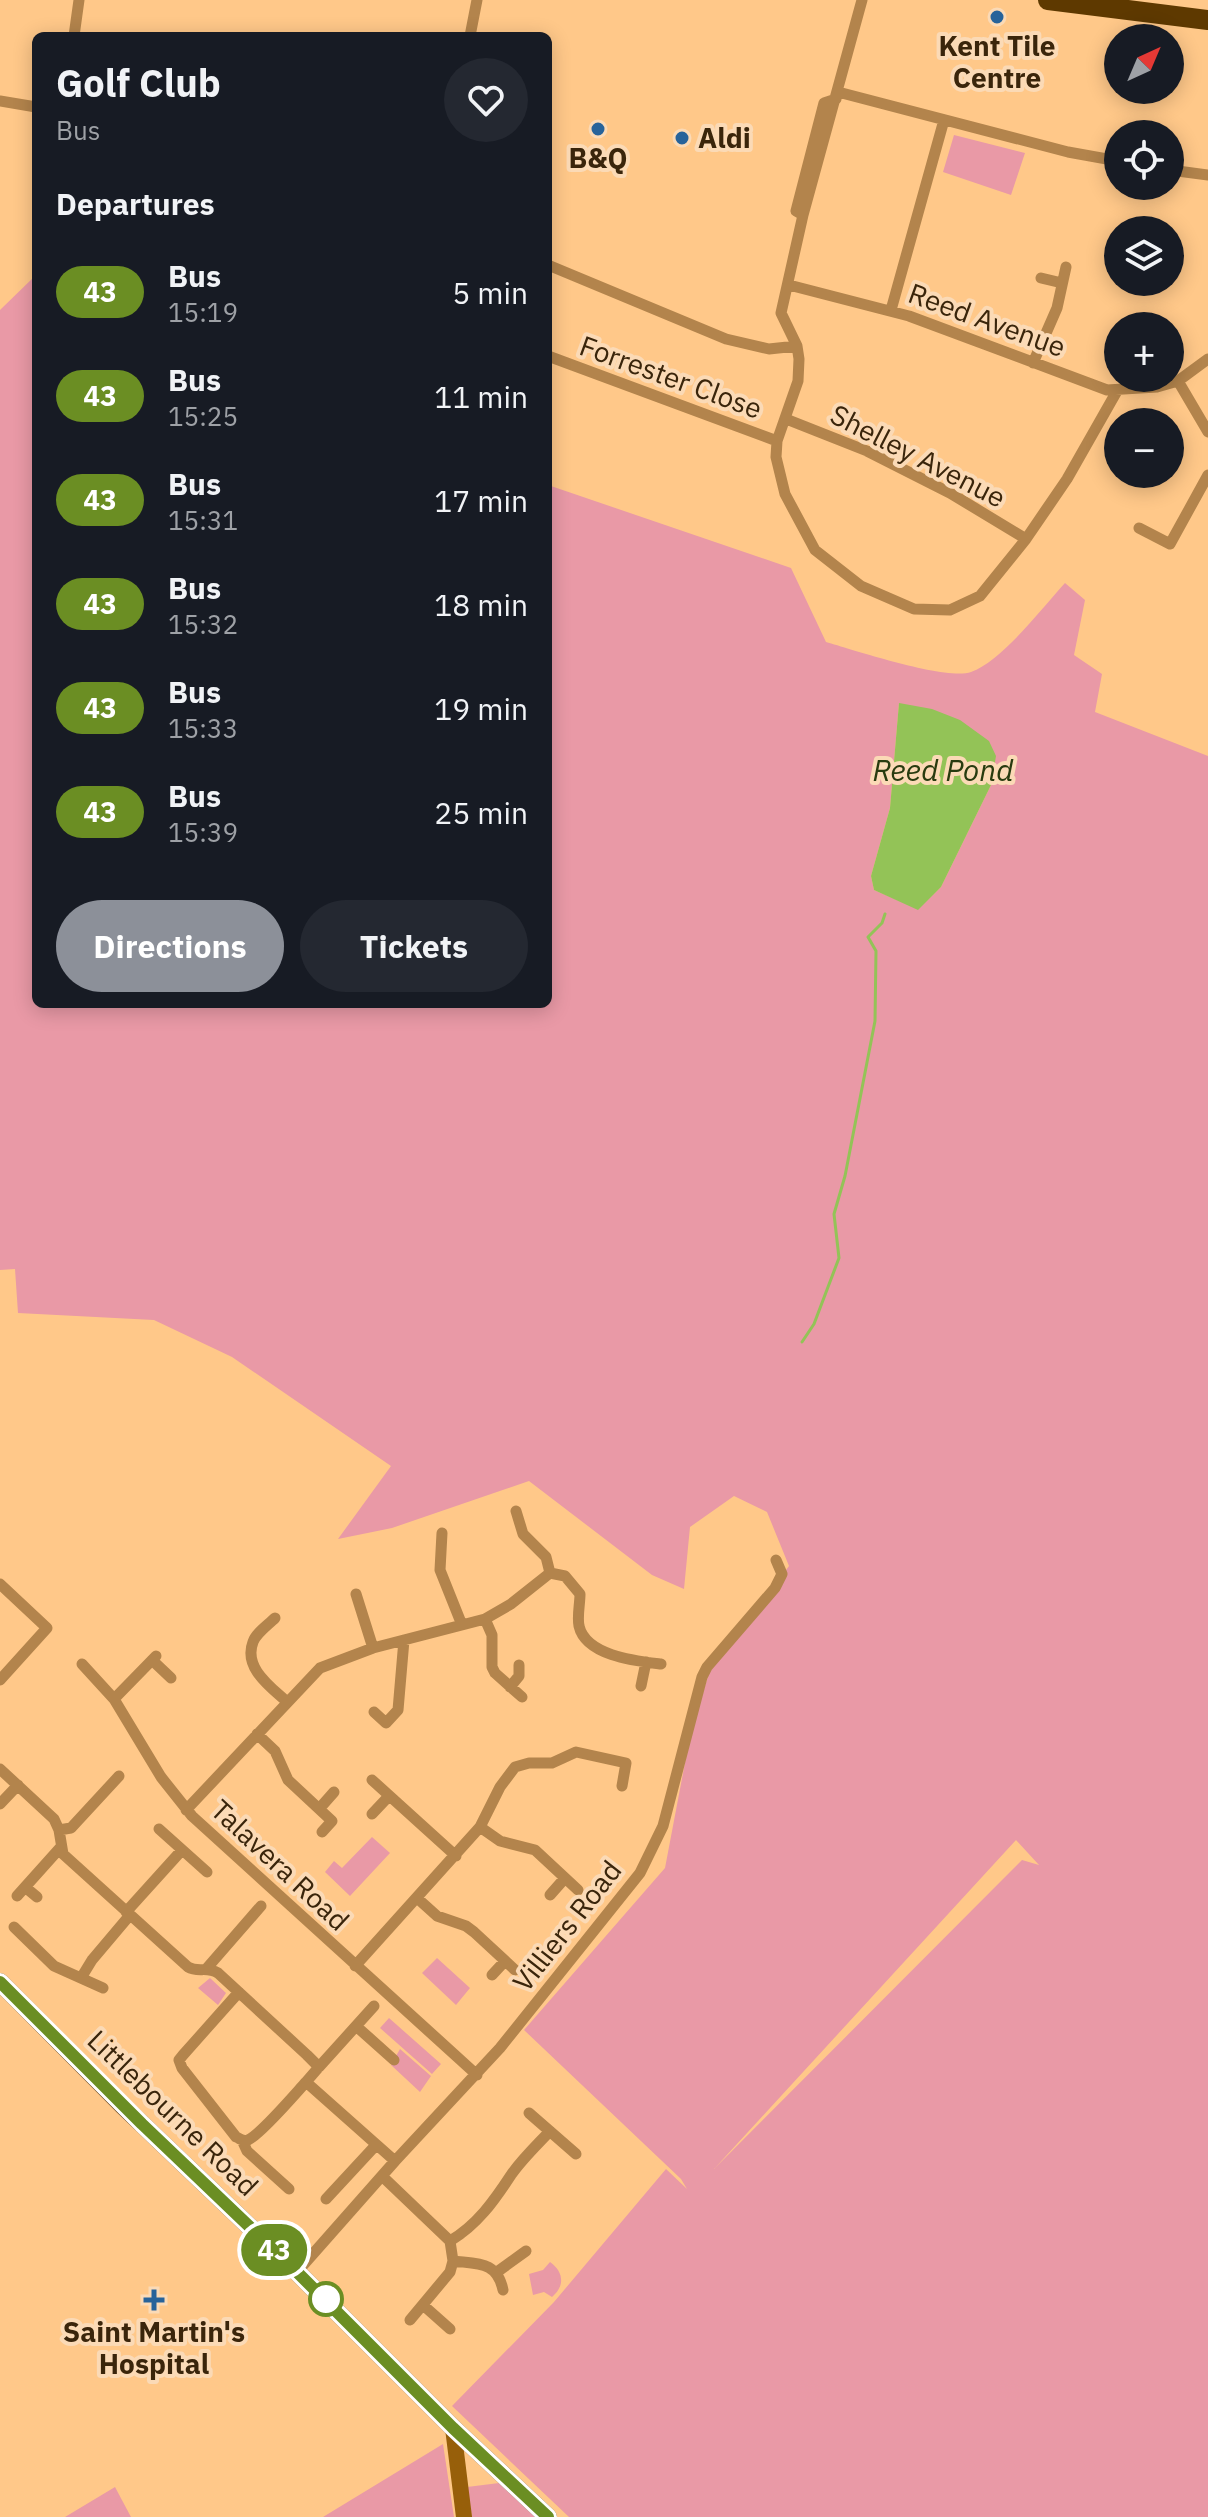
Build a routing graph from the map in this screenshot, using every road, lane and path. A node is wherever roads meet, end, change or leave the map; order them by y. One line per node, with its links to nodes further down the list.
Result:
1 (79, 0): 6 (street)
2 (477, 0): 7 (street)
3 (862, 0): 8 (street)
4 (1048, 0): 5 (highway)
5 (1208, 20)
6 (75, 32)
7 (471, 32)
8 (837, 95): 11 (street); 19 (street)
9 (0, 101): 10 (street)
10 (32, 106)
11 (944, 120): 12 (street); 20 (street)
12 (1104, 158)
13 (1184, 172): 14 (street)
14 (1208, 175)
15 (552, 267): 21 (street)
16 (1066, 267): 18 (street)
17 (1041, 278): 18 (street)
18 (1062, 283): 24 (street)
19 (789, 285): 20 (street, Reed Avenue); 21 (street)
20 (891, 310): 24 (street, Reed Avenue)
21 (797, 346): 29 (street)
22 (552, 357): 31 (street, Forrester Close)
23 (1208, 359): 25 (street, Reed Avenue)
24 (1033, 363): 26 (street, Reed Avenue)
25 (1184, 377)
26 (1104, 389)
27 (1184, 391): 30 (street)
28 (1116, 392): 34 (street)
29 (786, 419): 31 (street); 34 (street, Shelley Avenue)
30 (1208, 432)
31 (777, 441): 34 (street)
32 (1208, 475): 33 (street)
33 (1139, 528)
34 (1026, 539)
35 (516, 1511): 38 (street)
36 (442, 1533): 43 (street)
37 (776, 1560): 99 (street, Villiers Road)
38 (550, 1573): 42 (street); 46 (street)
39 (0, 1584): 51 (street)
40 (356, 1594): 45 (street)
41 (275, 1618): 56 (street)
42 (485, 1619): 43 (street); 53 (street)
43 (462, 1625): 44 (street)
44 (404, 1640): 45 (street); 57 (street)
45 (373, 1648): 56 (street)
46 (646, 1662): 48 (street); 52 (street)
47 (82, 1664): 55 (street, Talavera Road)
48 (661, 1664)
49 (519, 1665): 53 (street)
50 (171, 1678): 55 (street)
51 (0, 1680)
52 (641, 1686)
53 (510, 1687): 54 (street)
54 (522, 1697)
55 (114, 1699): 68 (street, Talavera Road)
56 (287, 1702): 58 (street)
57 (374, 1712)
58 (257, 1734): 67 (street); 68 (street)
59 (0, 1769): 62 (street)
60 (119, 1776): 72 (street)
61 (372, 1780): 65 (street)
62 (18, 1785): 66 (street); 72 (street)
63 (622, 1786): 70 (street)
64 (334, 1792): 67 (street)
65 (389, 1796): 69 (street); 76 (street)
66 (0, 1804)
67 (319, 1809): 73 (street)
68 (186, 1810): 87 (street, Talavera Road)
69 (372, 1814)
70 (480, 1827): 76 (street); 78 (street)
71 (159, 1829): 75 (street)
72 (59, 1830): 74 (street)
73 (322, 1832)
74 (60, 1848): 81 (street); 84 (street)
75 (182, 1850): 77 (street); 84 (street)
76 (456, 1856): 82 (street)
77 (207, 1872)
78 (565, 1878): 79 (street); 80 (street)
79 (578, 1890)
80 (550, 1895)
81 (37, 1897)
82 (417, 1898): 86 (street); 87 (street)
83 (261, 1906): 88 (street)
84 (128, 1914): 88 (street); 91 (street)
85 (14, 1927): 91 (street)
86 (505, 1961): 89 (street); 90 (street)
87 (355, 1966): 99 (street, Talavera Road)
88 (207, 1968): 94 (street)
89 (515, 1970)
90 (492, 1975)
91 (81, 1978): 93 (street)
92 (0, 1982): 113 (main road, Littlebourne Road)
93 (103, 1988)
94 (239, 1992): 98 (street); 103 (street)
95 (374, 2006): 96 (street)
96 (356, 2026): 97 (street); 98 (street)
97 (394, 2060)
98 (319, 2067): 100 (street)
99 (477, 2075): 106 (street, Villiers Road)
100 (306, 2082): 103 (street); 104 (street)
101 (529, 2113): 102 (street)
102 (550, 2131): 105 (street); 110 (street)
103 (242, 2140): 108 (street)
104 (376, 2145): 106 (street); 109 (street)
105 (576, 2154)
106 (395, 2161): 107 (street, Villiers Road)
107 (382, 2176): 110 (street); 113 (street, Villiers Road)
108 (289, 2189)
109 (326, 2199)
110 (450, 2241): 112 (street)
111 (526, 2251): 114 (street)
112 (453, 2261): 114 (street); 116 (street)
113 (297, 2272): 119 (main road, Littlebourne Road)
114 (497, 2272): 115 (street)
115 (503, 2290)
116 (423, 2305): 117 (street); 118 (street)
117 (410, 2320)
118 (450, 2329)
119 (453, 2428): 120 (main road, Littlebourne Road); 121 (street)
120 (486, 2459): 121 (street); 123 (main road, Littlebourne Road)
121 (460, 2482): 122 (street)
122 (464, 2517)
123 (548, 2517)

